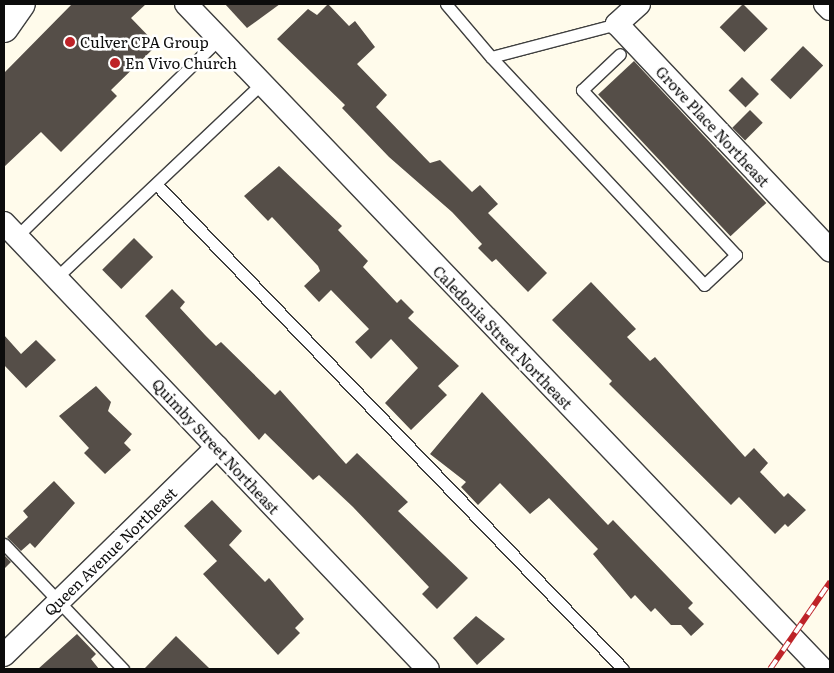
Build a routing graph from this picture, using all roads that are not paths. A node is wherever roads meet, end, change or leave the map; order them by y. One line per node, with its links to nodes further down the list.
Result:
1 (21, 4): 8 (street)
2 (186, 4): 9 (street, Caledonia Street Northeast)
3 (446, 4): 11 (lane)
4 (639, 4): 7 (street)
5 (825, 4): 6 (street)
6 (830, 9)
7 (617, 24): 11 (lane); 15 (street, Grove Place Northeast)
8 (4, 28)
9 (219, 39): 12 (street, Caledonia Street Northeast); 14 (lane)
10 (620, 54): 11 (lane)
11 (491, 58)
12 (260, 85): 13 (lane); 24 (street, Caledonia Street Northeast)
13 (156, 184): 16 (lane); 23 (lane)
14 (10, 229): 16 (street, Quimby Street Northeast)
15 (830, 250)
16 (56, 277): 17 (street, Quimby Street Northeast)
17 (217, 447): 19 (street, Queen Avenue Northeast); 22 (street, Quimby Street Northeast)
18 (4, 544): 19 (lane)
19 (59, 602): 20 (street, Queen Avenue Northeast); 21 (lane)
20 (4, 655)
21 (123, 669)
22 (428, 669)
23 (623, 669)
24 (822, 669)

